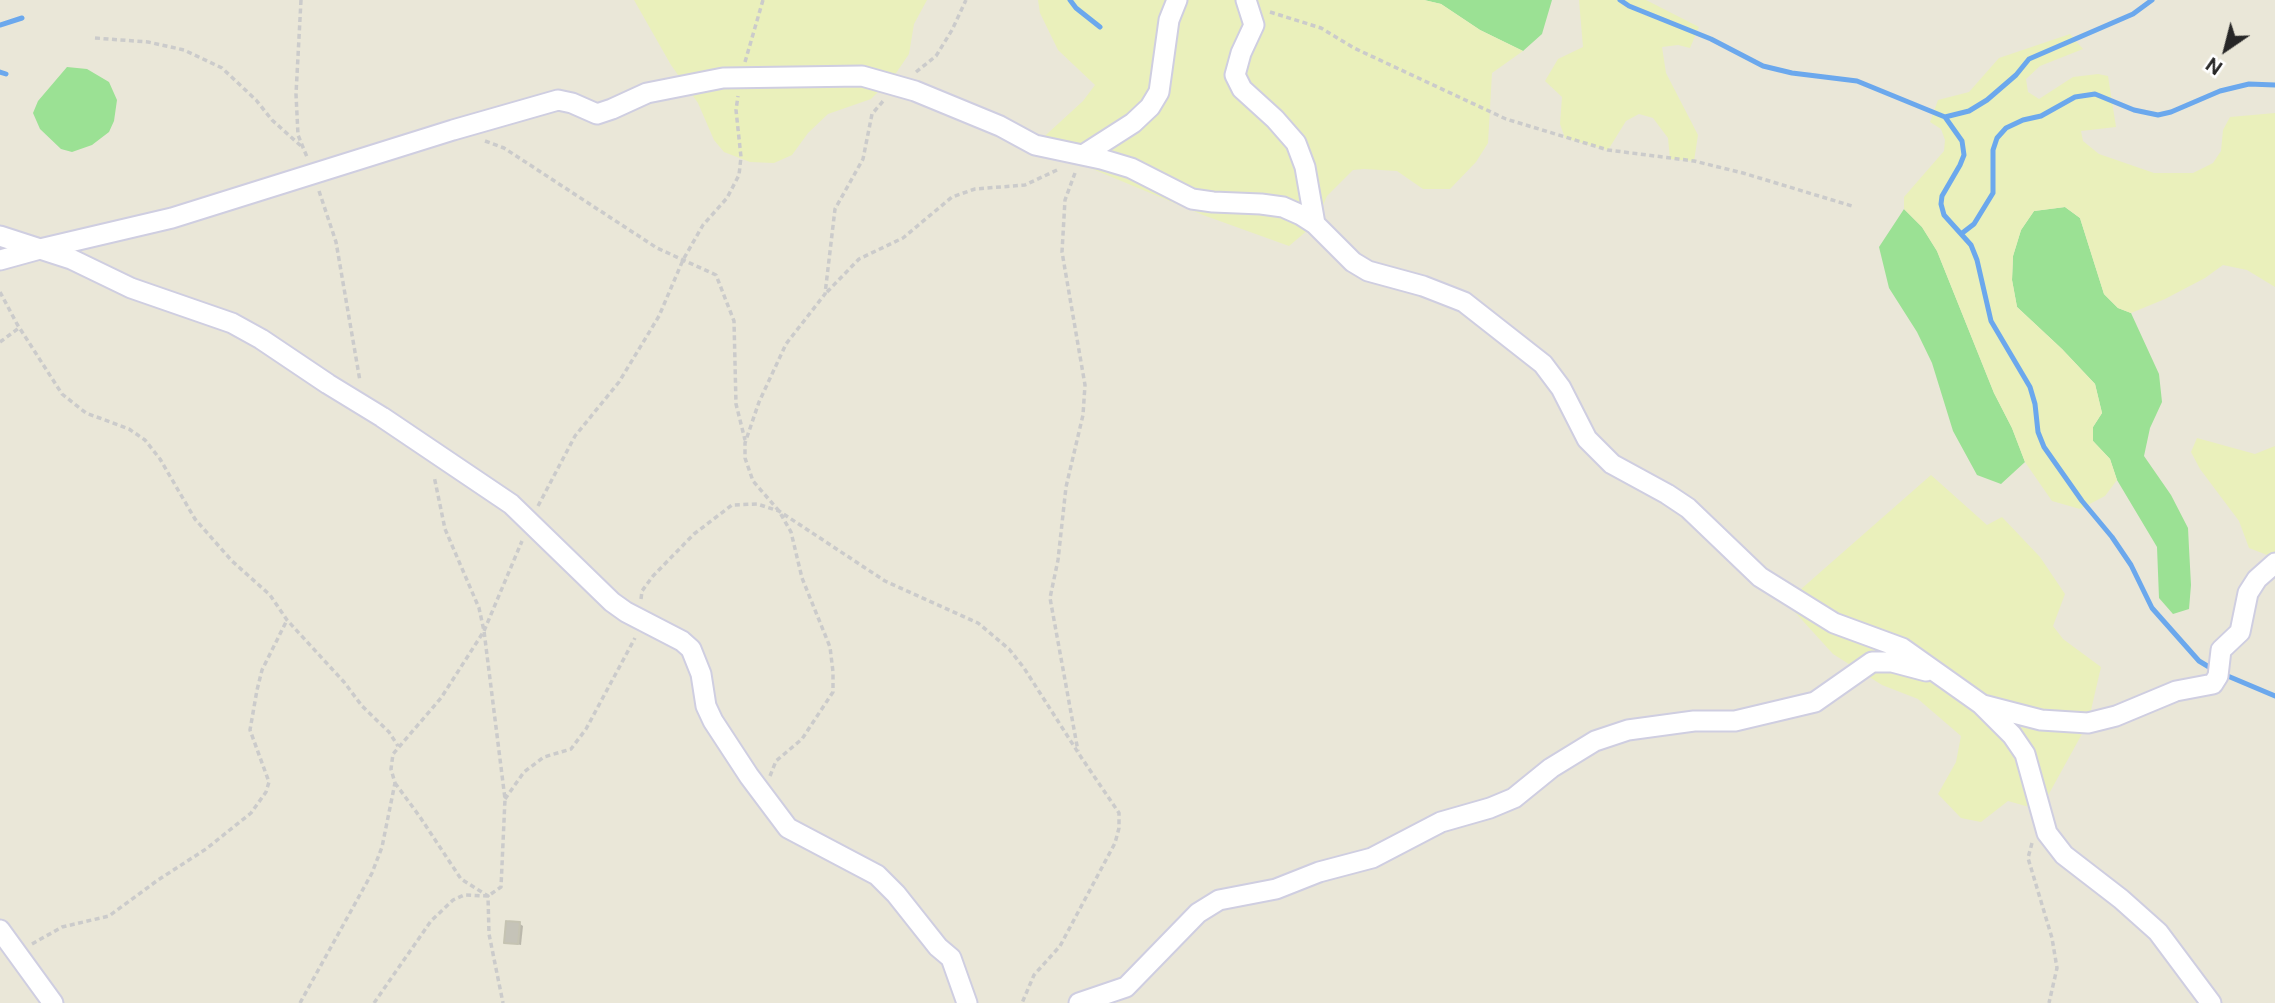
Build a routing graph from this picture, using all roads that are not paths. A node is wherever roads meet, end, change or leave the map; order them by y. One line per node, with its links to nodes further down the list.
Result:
1 (1177, 0): 3 (street)
2 (1247, 2): 4 (street)
3 (1083, 155): 4 (street); 6 (street)
4 (1315, 224): 9 (street)
5 (0, 236): 6 (street)
6 (40, 249): 7 (street); 13 (street)
7 (0, 260)
8 (2275, 563): 10 (street)
9 (1937, 673): 10 (street); 14 (street)
10 (1982, 704): 15 (street)
11 (0, 930): 12 (street)
12 (52, 1003)
13 (967, 1003)
14 (1079, 1003)
15 (2211, 1003)

